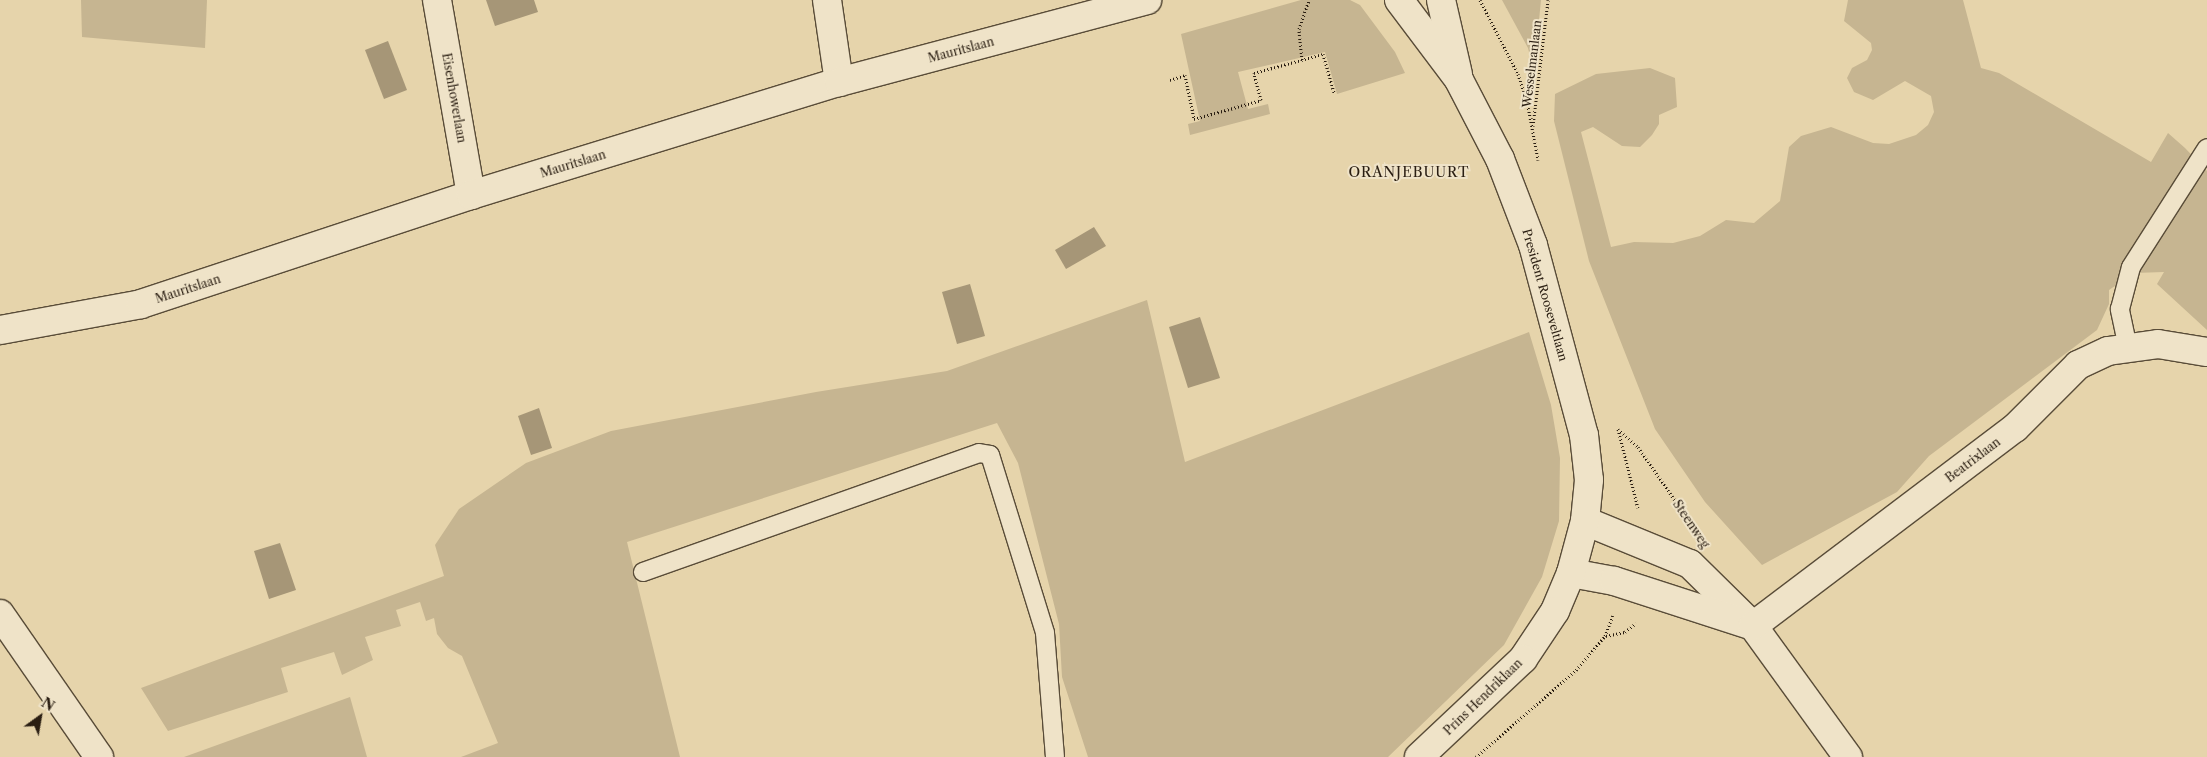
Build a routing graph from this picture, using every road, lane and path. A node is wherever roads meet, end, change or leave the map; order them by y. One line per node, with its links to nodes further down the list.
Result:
1 (437, 0): 15 (street, Eisenhowerlaan)
2 (827, 0): 11 (street)
3 (1147, 0): 11 (street, Mauritslaan)
4 (1309, 0): 8 (path)
5 (1400, 0): 10 (street, President Rooseveltlaan)
6 (1442, 0): 10 (street, President Rooseveltlaan)
7 (1548, 0): 13 (path, Wesselmanlaan)
8 (1302, 60): 9 (path); 12 (path)
9 (1170, 80)
10 (1459, 80): 20 (street, President Rooseveltlaan)
11 (839, 82): 15 (street, Mauritslaan)
12 (1334, 92)
13 (1533, 129)
14 (2207, 148): 17 (lane)
15 (471, 195): 16 (street, Mauritslaan)
16 (0, 330)
17 (2128, 348): 18 (street, Beatrixlaan); 25 (street, Beatrixlaan)
18 (2207, 352)
19 (1618, 429): 21 (path, Steenweg)
20 (1585, 521): 23 (street, Prins Hendriklaan); 25 (street, Steenweg)
21 (1698, 534)
22 (643, 572): 28 (lane)
23 (1571, 574): 25 (street); 29 (street, Prins Hendriklaan)
24 (0, 614): 27 (street)
25 (1754, 626): 31 (street, Steenweg)
26 (1605, 636): 30 (path)
27 (99, 757)
28 (1055, 757)
29 (1419, 757)
30 (1476, 757)
31 (1848, 757)

